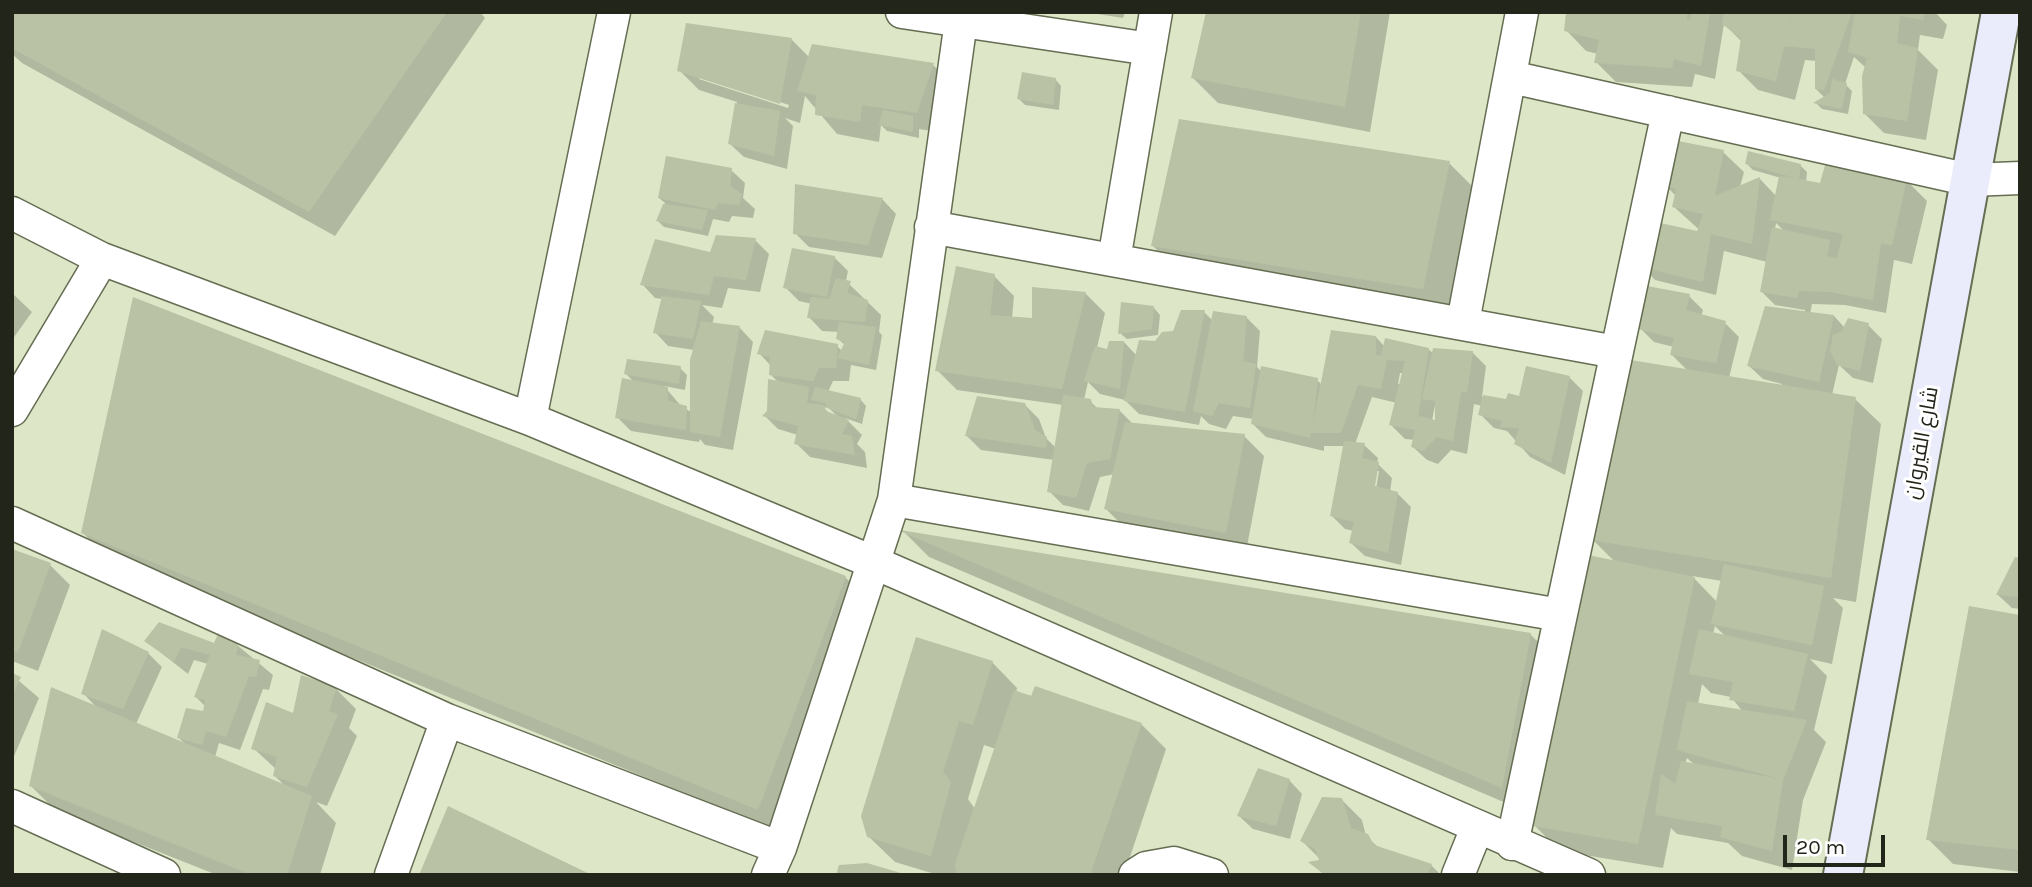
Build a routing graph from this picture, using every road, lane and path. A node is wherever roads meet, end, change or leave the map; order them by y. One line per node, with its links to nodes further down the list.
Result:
1 (614, 12): 19 (street)
2 (902, 12): 6 (street)
3 (1156, 12): 7 (street)
4 (1522, 12): 8 (street)
5 (2001, 12): 11 (main road, شارع القيروان)
6 (961, 21): 7 (street); 13 (street)
7 (1150, 49): 15 (street)
8 (1511, 78): 9 (street); 16 (street)
9 (1668, 113): 11 (street); 17 (street)
10 (2020, 178): 11 (street)
11 (1970, 180): 35 (main road, شارع القيروان)
12 (12, 213): 14 (street)
13 (931, 228): 15 (street); 20 (street)
14 (102, 259): 18 (street); 19 (street)
15 (1114, 260): 16 (street)
16 (1463, 322): 17 (street)
17 (1616, 352): 23 (street)
18 (12, 410)
19 (530, 419): 22 (street)
20 (894, 500): 22 (street); 23 (street)
21 (12, 523): 24 (street)
22 (876, 563): 26 (street); 28 (street)
23 (1560, 615): 27 (street)
24 (447, 720): 28 (street); 30 (street)
25 (12, 806): 29 (street)
26 (1477, 828): 27 (street); 33 (street)
27 (1512, 844): 34 (street)
28 (774, 862)
29 (164, 875)
30 (391, 875)
31 (1135, 875): 32 (street)
32 (1212, 875)
33 (1458, 875)
34 (1589, 875)
35 (1843, 875)

